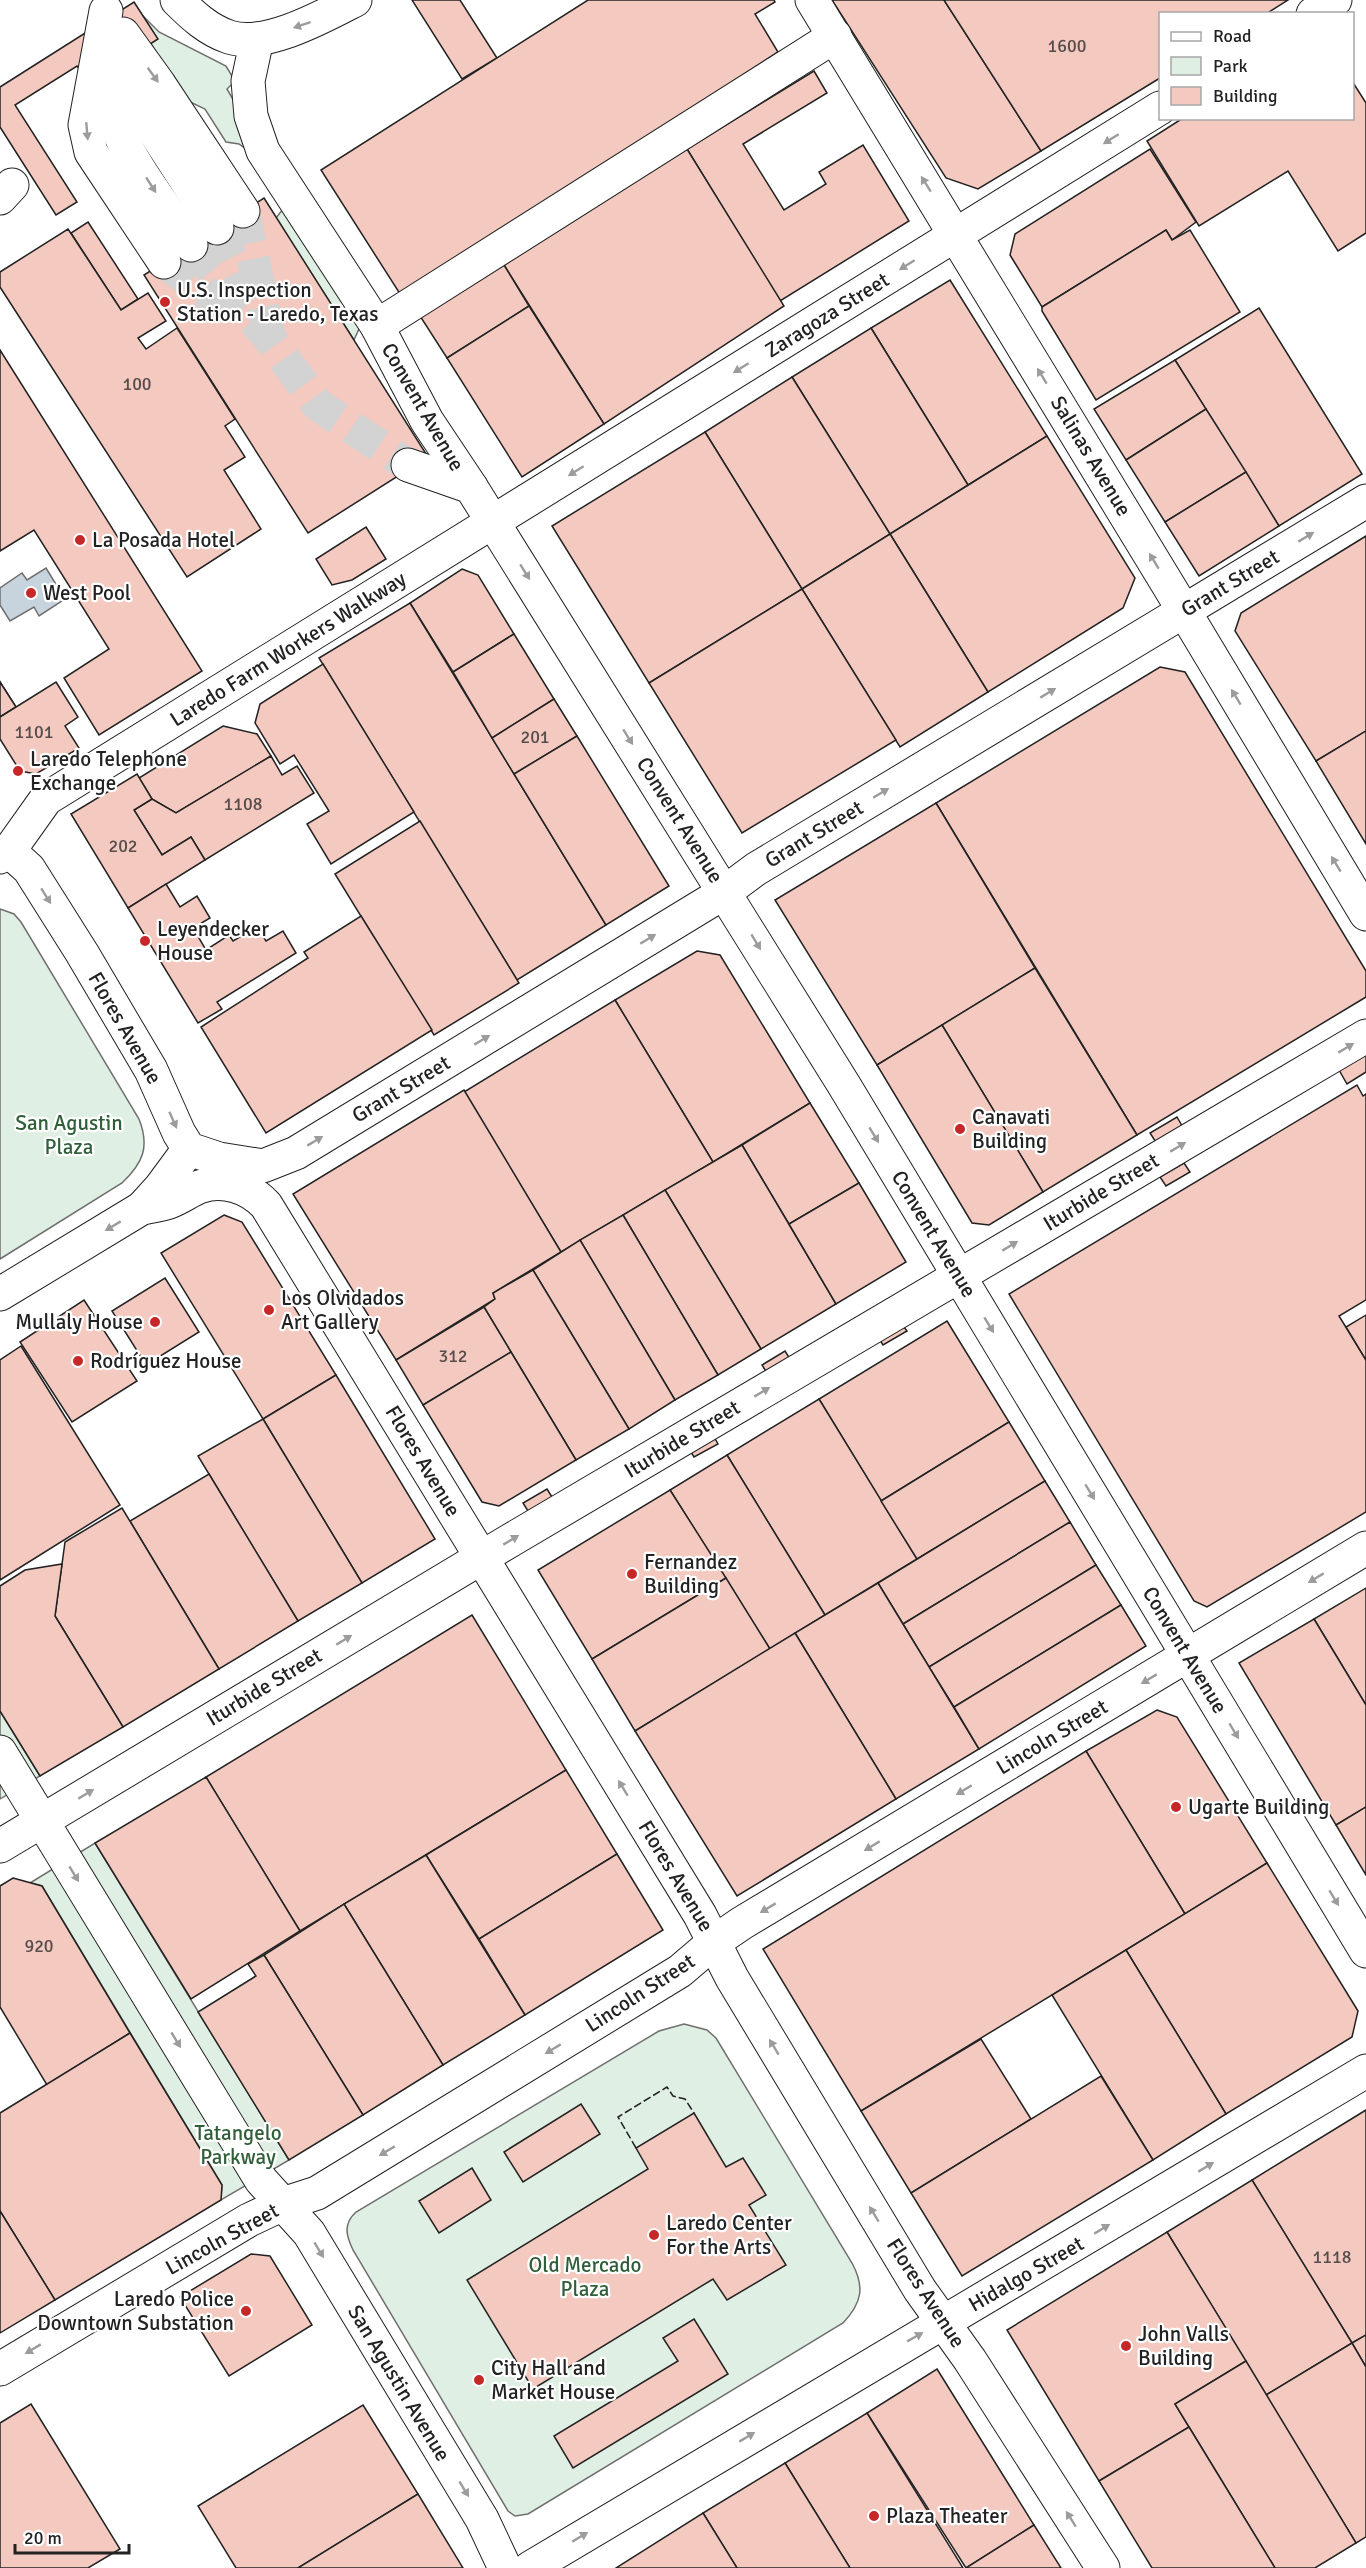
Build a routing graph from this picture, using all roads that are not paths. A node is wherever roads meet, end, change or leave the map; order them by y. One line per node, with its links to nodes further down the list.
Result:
1 (177, 0): 8 (street)
2 (355, 0): 8 (street, one-way to 8)
3 (812, 0): 7 (street, Salinas Avenue)
4 (1335, 0): 6 (street)
5 (105, 6): 5 (street)
6 (1316, 12)
7 (835, 36): 10 (street, Salinas Avenue, one-way to 7); 11 (street)
8 (257, 39): 11 (street, Convent Avenue)
9 (1159, 109): 10 (street, Zaragoza Street, one-way to 10)
10 (956, 234): 15 (street, Zaragoza Street, one-way to 15); 16 (street, Salinas Avenue, one-way to 10)
11 (376, 326): 13 (street, Convent Avenue)
12 (408, 465): 13 (street)
13 (471, 487): 15 (street, Convent Avenue)
14 (1366, 501): 16 (street, Grant Street, one-way to 14)
15 (494, 523): 17 (street, Laredo Farm Workers Walkway); 18 (street, Convent Avenue, one-way to 18)
16 (1184, 611): 18 (street, Grant Street, one-way to 16); 19 (street, Salinas Avenue, one-way to 16)
17 (4, 854): 21 (street, Flores Avenue, one-way to 21)
18 (725, 892): 22 (street, Grant Street, one-way to 18); 24 (street, Convent Avenue, one-way to 24)
19 (1366, 914)
20 (1366, 1036): 24 (street, Iturbide Street, one-way to 20)
21 (189, 1149): 22 (street); 23 (street)
22 (254, 1178): 23 (street); 27 (street, Flores Avenue)
23 (142, 1208): 25 (street, one-way to 25)
24 (959, 1275): 27 (street, Iturbide Street, one-way to 24); 28 (street, Convent Avenue, one-way to 28)
25 (0, 1294)
26 (1366, 1548): 28 (street, Lincoln Street, one-way to 28)
27 (482, 1557): 30 (street, Iturbide Street, one-way to 27); 32 (street, Flores Avenue, one-way to 27)
28 (1188, 1655): 32 (street, Lincoln Street, one-way to 32); 33 (street, Convent Avenue, one-way to 33)
29 (0, 1752): 30 (street)
30 (42, 1821): 31 (street, Iturbide Street); 35 (street, one-way to 35)
31 (0, 1846)
32 (714, 1942): 35 (street, Lincoln Street, one-way to 35); 36 (street, Flores Avenue, one-way to 32)
33 (1366, 1951)
34 (1366, 2071): 36 (street, Hidalgo Street, one-way to 34)
35 (283, 2204): 37 (street, Lincoln Street, one-way to 37); 38 (street, San Agustin Avenue, one-way to 38)
36 (943, 2322): 39 (street, Hidalgo Street, one-way to 36); 40 (street, Flores Avenue, one-way to 36)
37 (0, 2369)
38 (505, 2568)
39 (530, 2568)
40 (1102, 2568)

